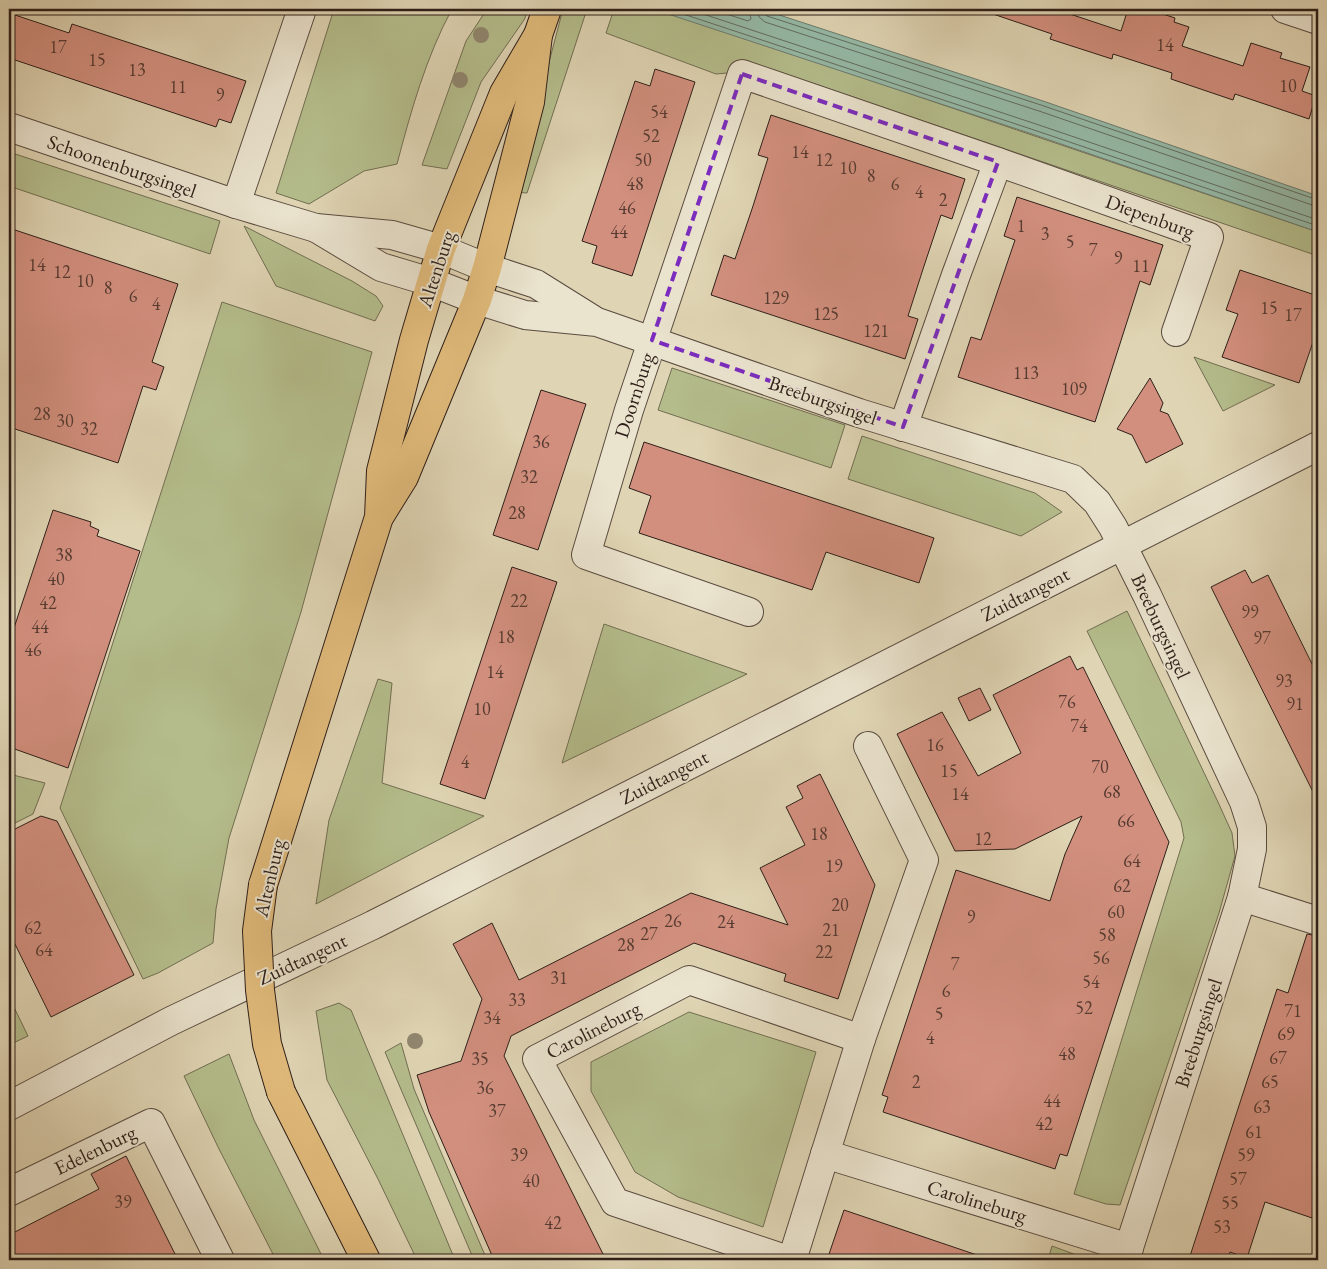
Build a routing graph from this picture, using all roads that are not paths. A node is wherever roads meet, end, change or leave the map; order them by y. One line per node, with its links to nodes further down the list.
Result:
1 (302, 9): 9 (street)
2 (546, 9): 5 (main road, Altenburg)
3 (1285, 9): 4 (street)
4 (1318, 20)
5 (538, 35): 11 (main road, Altenburg); 12 (main road, Altenburg)
6 (742, 74): 8 (street, Diepenburg); 17 (street, Doornburg)
7 (9, 127): 9 (street, Schoonenburgsingel)
8 (998, 162): 16 (street, Diepenburg); 18 (street)
9 (236, 204): 10 (street, Schoonenburgsingel)
10 (316, 228): 11 (street, Schoonenburgsingel); 13 (street, Schoonenburgsingel)
11 (441, 249): 12 (street, Schoonenburgsingel); 13 (main road, Altenburg)
12 (487, 268): 14 (main road, Altenburg); 15 (street, Breeburgsingel)
13 (431, 282): 14 (street, Schoonenburgsingel); 20 (main road, Altenburg)
14 (477, 300): 15 (street, Breeburgsingel); 20 (main road, Altenburg)
15 (597, 322): 17 (street, Breeburgsingel)
16 (1176, 332)
17 (652, 340): 18 (street, Breeburgsingel); 22 (street, Doornburg)
18 (903, 427): 21 (street, Breeburgsingel)
19 (1318, 446): 21 (street, Zuidtangent)
20 (378, 518): 32 (main road, Altenburg, bridge)
21 (1122, 545): 24 (street, Breeburgsingel); 27 (street, Zuidtangent)
22 (749, 612)
23 (868, 746): 26 (street)
24 (1242, 897): 25 (street); 30 (street, Breeburgsingel)
25 (1318, 921)
26 (861, 1039): 28 (street); 33 (street, Carolineburg)
27 (9, 1106)
28 (825, 1154): 30 (street, Carolineburg); 34 (street)
29 (9, 1192): 31 (street, Edelenburg)
30 (1127, 1254)
31 (220, 1260)
32 (366, 1260)
33 (788, 1260)
34 (792, 1260)

